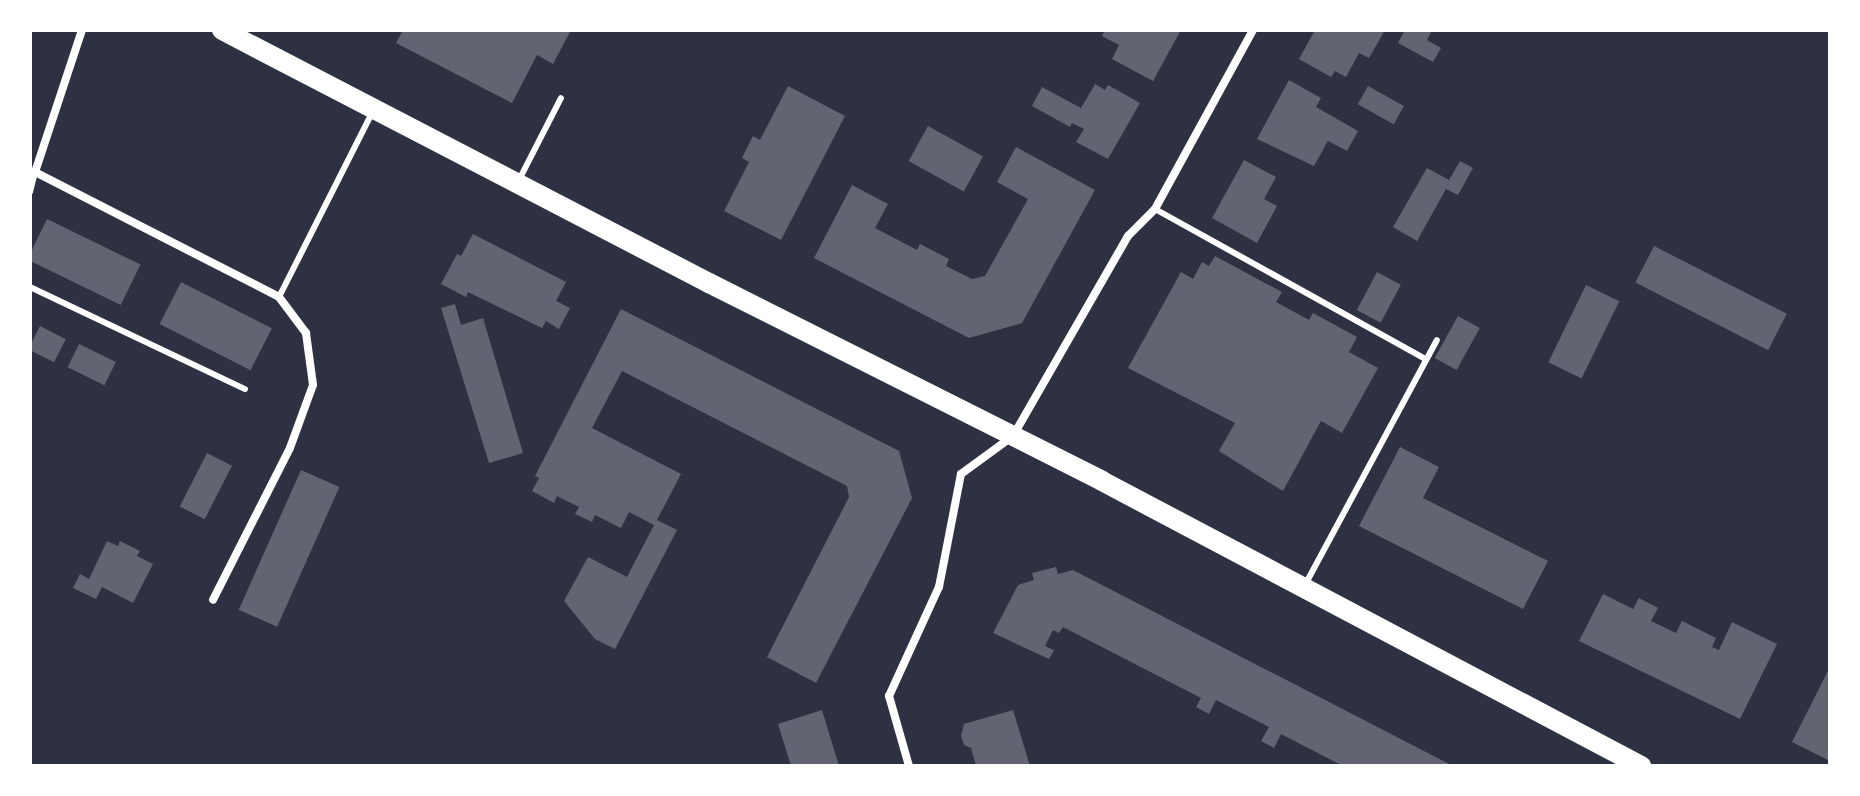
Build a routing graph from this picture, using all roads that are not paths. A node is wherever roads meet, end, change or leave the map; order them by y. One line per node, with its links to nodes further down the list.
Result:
1 (82, 30): 6 (street)
2 (222, 30): 5 (main road)
3 (1253, 30): 9 (street)
4 (561, 98): 7 (lane)
5 (374, 109): 7 (main road); 11 (lane)
6 (35, 172): 8 (lane); 11 (street)
7 (518, 183): 15 (main road)
8 (30, 192)
9 (1155, 209): 13 (lane); 15 (street)
10 (30, 287): 14 (lane)
11 (279, 297): 17 (street)
12 (1437, 340): 13 (lane)
13 (1426, 359): 16 (lane)
14 (245, 389)
15 (1013, 436): 16 (main road); 18 (street)
16 (1304, 588): 19 (main road)
17 (213, 600)
18 (909, 766)
19 (1641, 766)

